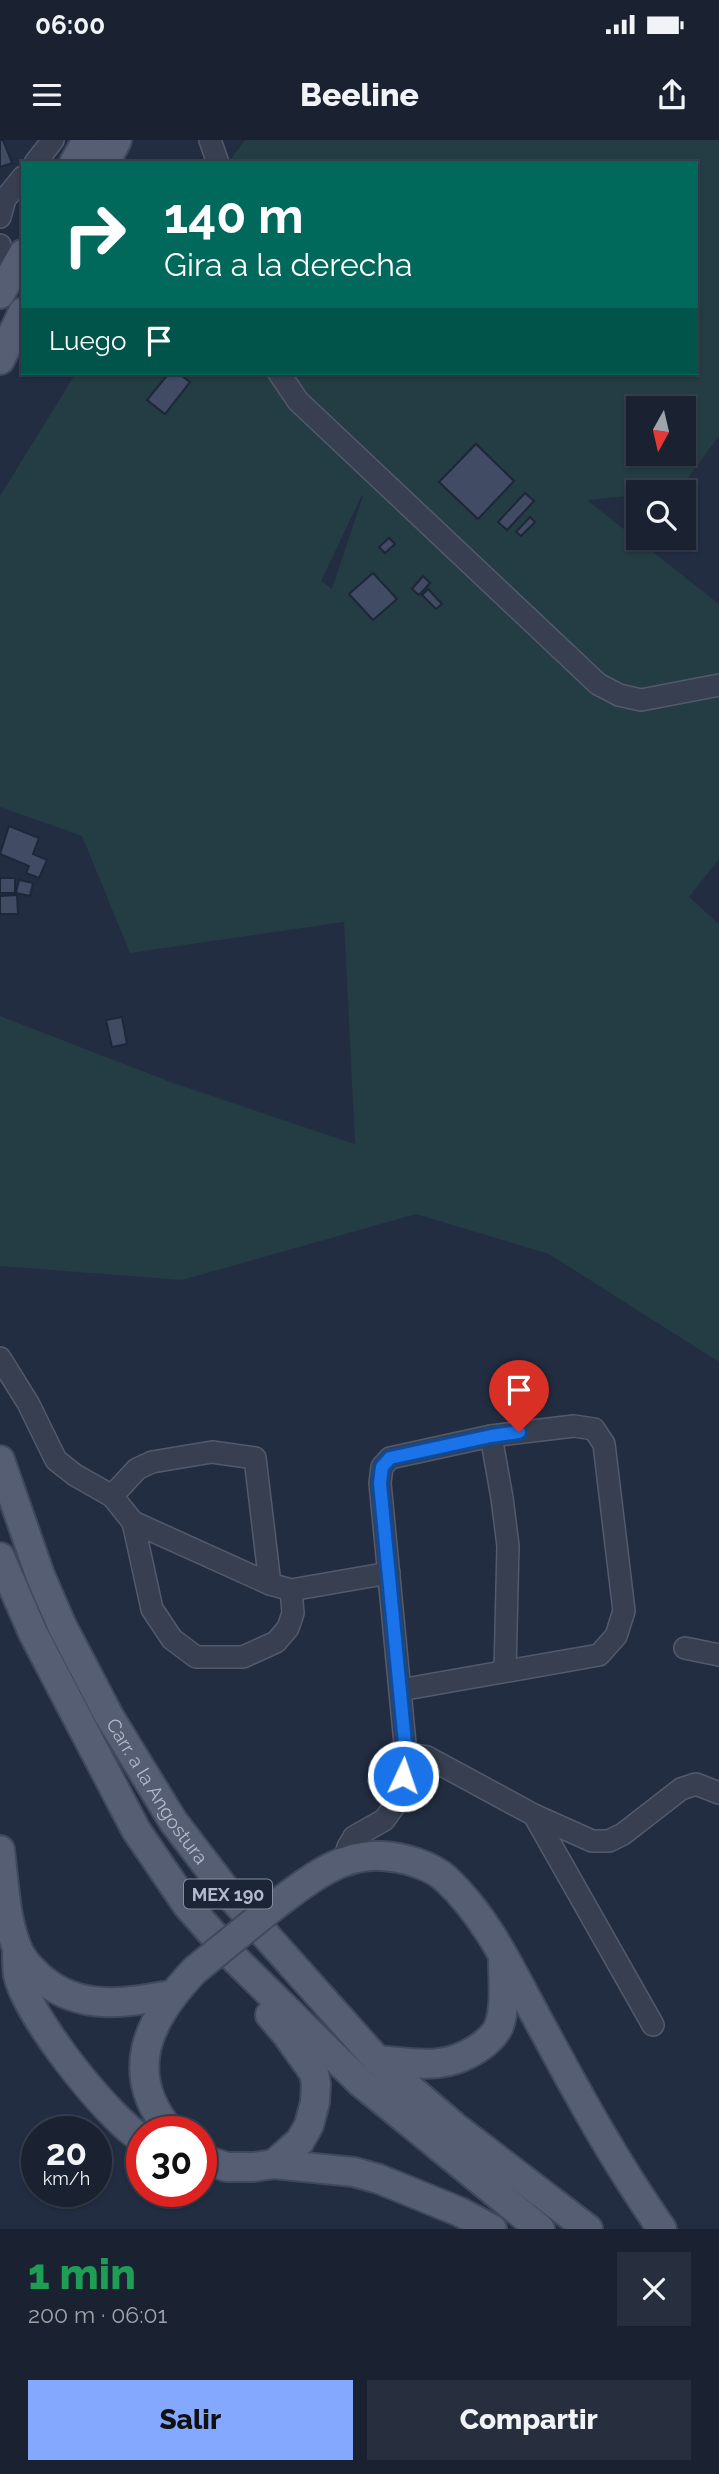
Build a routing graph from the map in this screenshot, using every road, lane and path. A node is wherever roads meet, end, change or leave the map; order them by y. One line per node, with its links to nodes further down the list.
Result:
1 (52, 140): 5 (street)
2 (87, 140): 6 (main road)
3 (117, 140): 7 (main road)
4 (210, 140): 8 (street)
5 (36, 161)
6 (75, 161)
7 (106, 161)
8 (217, 161)
9 (21, 179): 10 (street)
10 (0, 217)
11 (0, 245): 13 (street)
12 (21, 257): 13 (main road)
13 (4, 287)
14 (21, 316): 15 (main road)
15 (0, 360)
16 (279, 375): 17 (street)
17 (719, 685)
18 (0, 1358): 21 (street)
19 (491, 1436): 24 (street); 29 (street); 29 (street)
20 (0, 1460): 41 (main road, Carr. a la Angostura / MEX 190)
21 (112, 1496): 22 (street); 25 (street)
22 (133, 1522): 25 (street); 26 (street)
23 (0, 1557): 38 (main road, Carr. a la Angostura / MEX 190)
24 (388, 1573): 26 (street); 30 (street)
25 (270, 1584): 26 (street)
26 (291, 1590)
27 (685, 1648): 28 (street)
28 (719, 1656)
29 (505, 1671): 30 (street)
30 (400, 1690): 31 (street)
31 (406, 1754): 33 (street); 35 (street)
32 (719, 1793): 33 (street)
33 (534, 1815): 40 (street)
34 (0, 1850): 36 (main road)
35 (344, 1861): 37 (main road); 39 (main road, bridge)
36 (16, 1947): 39 (main road); 43 (main road)
37 (502, 1954): 41 (main road); 49 (main road)
38 (236, 1959): 44 (main road); 47 (main road, Carr. a la Angostura / MEX 190)
39 (170, 1995): 42 (main road)
40 (653, 2025)
41 (377, 2060): 48 (main road, Carr. a la Angostura / MEX 190)
42 (159, 2116)
43 (126, 2124)
44 (274, 2164): 45 (main road); 46 (main road)
45 (217, 2165)
46 (492, 2229)
47 (540, 2229)
48 (588, 2229)
49 (662, 2229)

